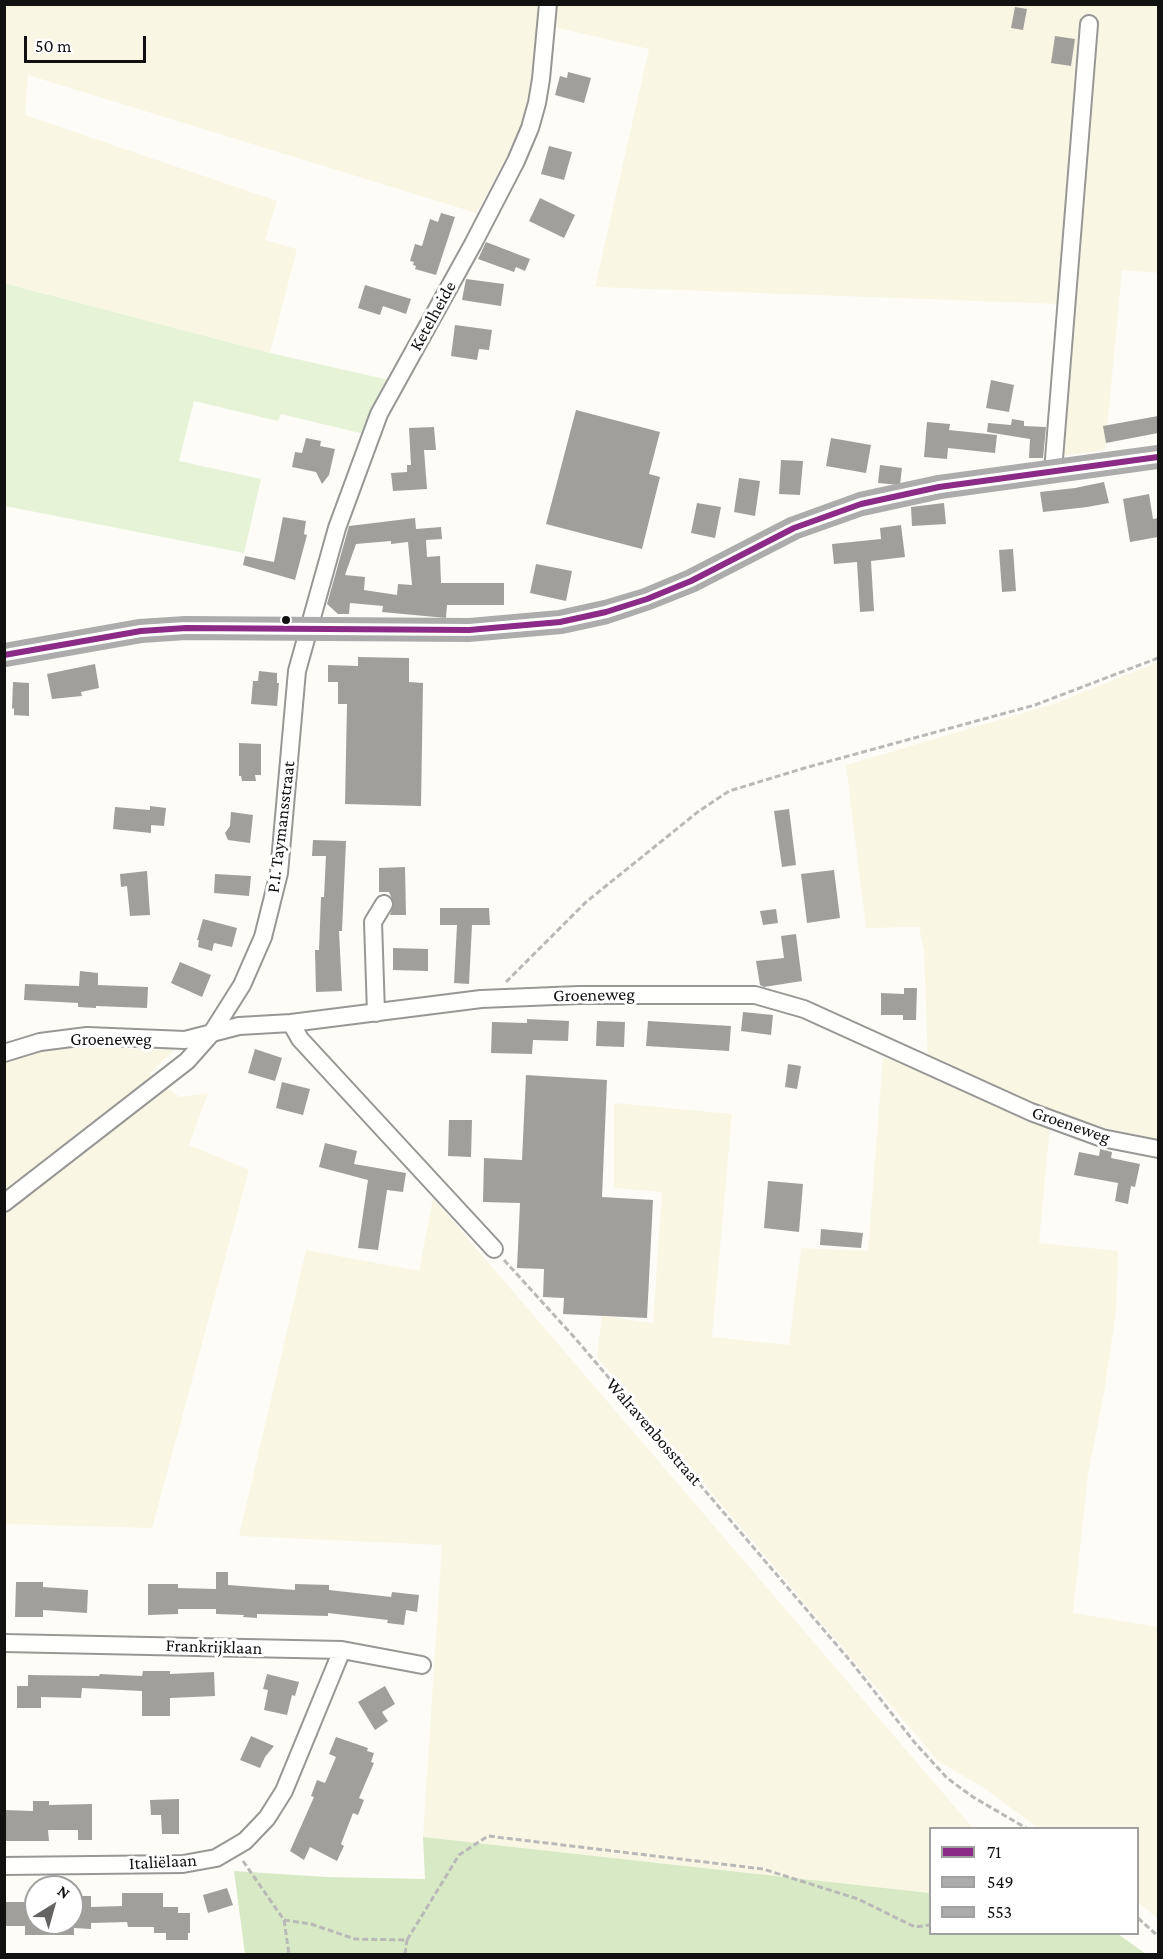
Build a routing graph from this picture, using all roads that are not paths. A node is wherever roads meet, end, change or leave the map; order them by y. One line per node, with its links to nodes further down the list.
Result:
1 (548, 4): 5 (street, Ketelheide)
2 (1089, 24): 4 (street)
3 (1158, 457): 4 (street)
4 (1053, 471): 5 (street)
5 (310, 628): 6 (street); 10 (street, P.I. Taymansstraat)
6 (4, 655)
7 (384, 904): 8 (street)
8 (376, 1013): 9 (street, Groeneweg); 12 (street, Groeneweg)
9 (291, 1023): 10 (street, Groeneweg); 14 (street)
10 (211, 1034): 11 (street, Groeneweg); 13 (street, P.I. Taymansstraat)
11 (4, 1053)
12 (1158, 1149)
13 (4, 1203)
14 (494, 1249)
15 (4, 1643): 16 (street, Frankrijklaan)
16 (342, 1650): 17 (street, Frankrijklaan); 18 (street, Italiëlaan)
17 (422, 1665)
18 (4, 1866)

